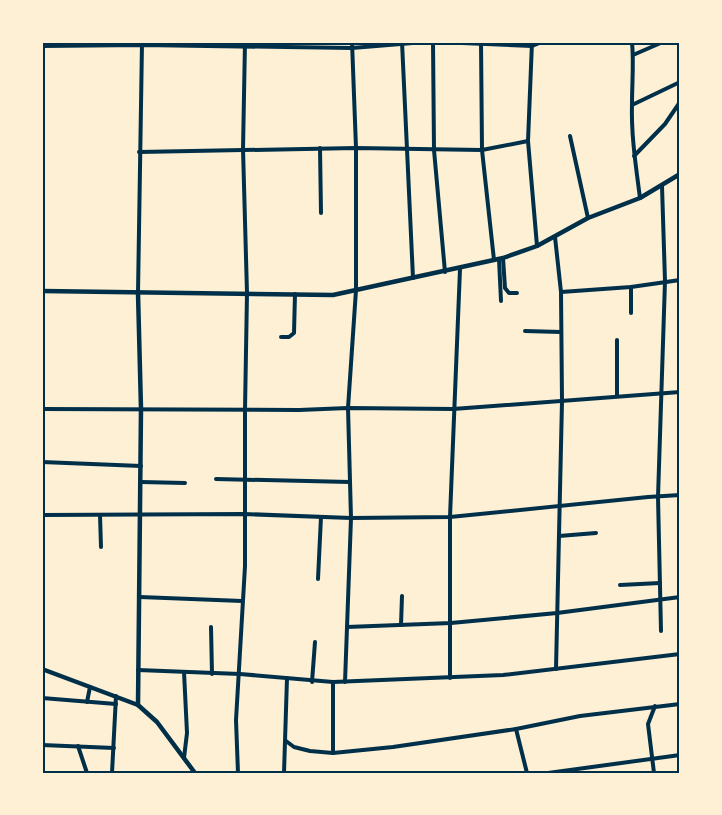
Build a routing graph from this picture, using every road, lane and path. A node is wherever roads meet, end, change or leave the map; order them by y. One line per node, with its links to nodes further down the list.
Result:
1 (352, 42): 14 (street)
2 (402, 42): 3 (street); 14 (street); 24 (street)
3 (425, 42)
4 (433, 42): 25 (street)
5 (438, 42): 10 (street)
6 (542, 42): 12 (street)
7 (632, 42): 15 (street)
8 (663, 42): 15 (street)
9 (142, 43): 11 (street); 13 (street); 27 (street)
10 (481, 43): 12 (street); 26 (street)
11 (245, 44): 14 (street); 23 (street)
12 (532, 44): 20 (street)
13 (42, 46)
14 (352, 48): 22 (street)
15 (633, 55): 18 (street)
16 (680, 82): 18 (street)
17 (680, 102): 28 (street)
18 (632, 105): 28 (street)
19 (570, 136): 33 (street)
20 (528, 141): 26 (street); 35 (street)
21 (320, 148): 22 (street); 23 (street); 32 (street)
22 (356, 148): 24 (street); 43 (street)
23 (243, 149): 27 (street); 45 (street)
24 (407, 150): 25 (street); 39 (street)
25 (434, 150): 26 (street); 38 (street)
26 (482, 150): 36 (street)
27 (139, 152): 47 (street)
28 (634, 156): 31 (street)
29 (680, 174): 30 (street)
30 (662, 186): 31 (street); 41 (street)
31 (640, 198): 33 (street)
32 (321, 213)
33 (588, 218): 34 (street)
34 (555, 237): 35 (street); 46 (street)
35 (537, 246): 36 (street)
36 (499, 259): 37 (street); 48 (street); 50 (street)
37 (460, 269): 38 (street); 63 (street)
38 (445, 272): 39 (street)
39 (413, 278): 43 (street)
40 (680, 280): 41 (street)
41 (665, 281): 42 (street); 57 (street)
42 (632, 287): 46 (street); 51 (street)
43 (356, 290): 49 (street); 60 (street)
44 (42, 291): 47 (street)
45 (247, 292): 47 (street); 49 (street); 64 (street)
46 (561, 292): 53 (street)
47 (138, 293): 62 (street)
48 (517, 293)
49 (296, 294): 54 (street)
50 (501, 301)
51 (631, 313)
52 (525, 331): 53 (street)
53 (561, 332): 59 (street)
54 (281, 337)
55 (618, 340): 58 (street)
56 (680, 392): 57 (street)
57 (663, 393): 58 (street); 73 (street)
58 (617, 395): 59 (street)
59 (562, 401): 63 (street); 74 (street)
60 (348, 408): 63 (street); 64 (street); 70 (street)
61 (42, 409): 62 (street)
62 (141, 409): 64 (street); 66 (street)
63 (453, 409): 80 (street)
64 (245, 410): 68 (street)
65 (42, 462): 66 (street)
66 (141, 466): 69 (street)
67 (216, 479): 68 (street)
68 (244, 481): 70 (street); 75 (street)
69 (141, 482): 71 (street); 78 (street)
70 (350, 482): 81 (street)
71 (185, 483)
72 (680, 495): 73 (street)
73 (658, 496): 74 (street); 86 (street)
74 (558, 507): 80 (street); 83 (street)
75 (244, 514): 78 (street); 79 (street); 92 (street)
76 (42, 515): 77 (street)
77 (100, 515): 78 (street); 84 (street)
78 (141, 515): 89 (street)
79 (321, 517): 81 (street); 85 (street)
80 (450, 517): 81 (street); 94 (street)
81 (351, 518): 97 (street)
82 (596, 533): 83 (street)
83 (559, 536): 93 (street)
84 (101, 547)
85 (318, 579)
86 (660, 583): 87 (street); 91 (street)
87 (620, 585)
88 (402, 596): 95 (street)
89 (140, 597): 92 (street); 103 (street)
90 (680, 597): 91 (street)
91 (661, 598): 93 (street); 98 (street)
92 (242, 601): 106 (street)
93 (557, 613): 94 (street); 102 (street)
94 (452, 623): 95 (street); 108 (street)
95 (401, 625): 97 (street)
96 (211, 627): 105 (street)
97 (347, 627): 111 (street)
98 (661, 631)
99 (315, 642): 109 (street)
100 (680, 654): 102 (street)
101 (42, 669): 112 (street)
102 (556, 669): 108 (street)
103 (138, 670): 104 (street); 118 (street)
104 (184, 672): 105 (street); 128 (street)
105 (212, 674): 106 (street)
106 (240, 674): 107 (street); 132 (street)
107 (287, 678): 109 (street); 121 (street)
108 (450, 678): 111 (street)
109 (312, 682): 110 (street)
110 (333, 682): 111 (street); 125 (street)
111 (345, 682)
112 (90, 687): 113 (street); 115 (street)
113 (117, 696): 116 (street); 118 (street)
114 (42, 698): 115 (street)
115 (87, 702): 116 (street)
116 (116, 704): 124 (street)
117 (680, 704): 119 (street)
118 (138, 705): 128 (street)
119 (656, 706): 120 (street); 127 (street)
120 (516, 729): 125 (street); 134 (street)
121 (286, 741): 125 (street); 133 (street)
122 (42, 745): 123 (street)
123 (78, 746): 124 (street); 129 (street)
124 (114, 748): 130 (street)
125 (333, 753)
126 (680, 755): 127 (street)
127 (652, 757): 135 (street); 136 (street)
128 (184, 759): 131 (street)
129 (87, 773)
130 (112, 773)
131 (195, 773)
132 (238, 773)
133 (284, 773)
134 (527, 773)
135 (548, 773)
136 (654, 773)

